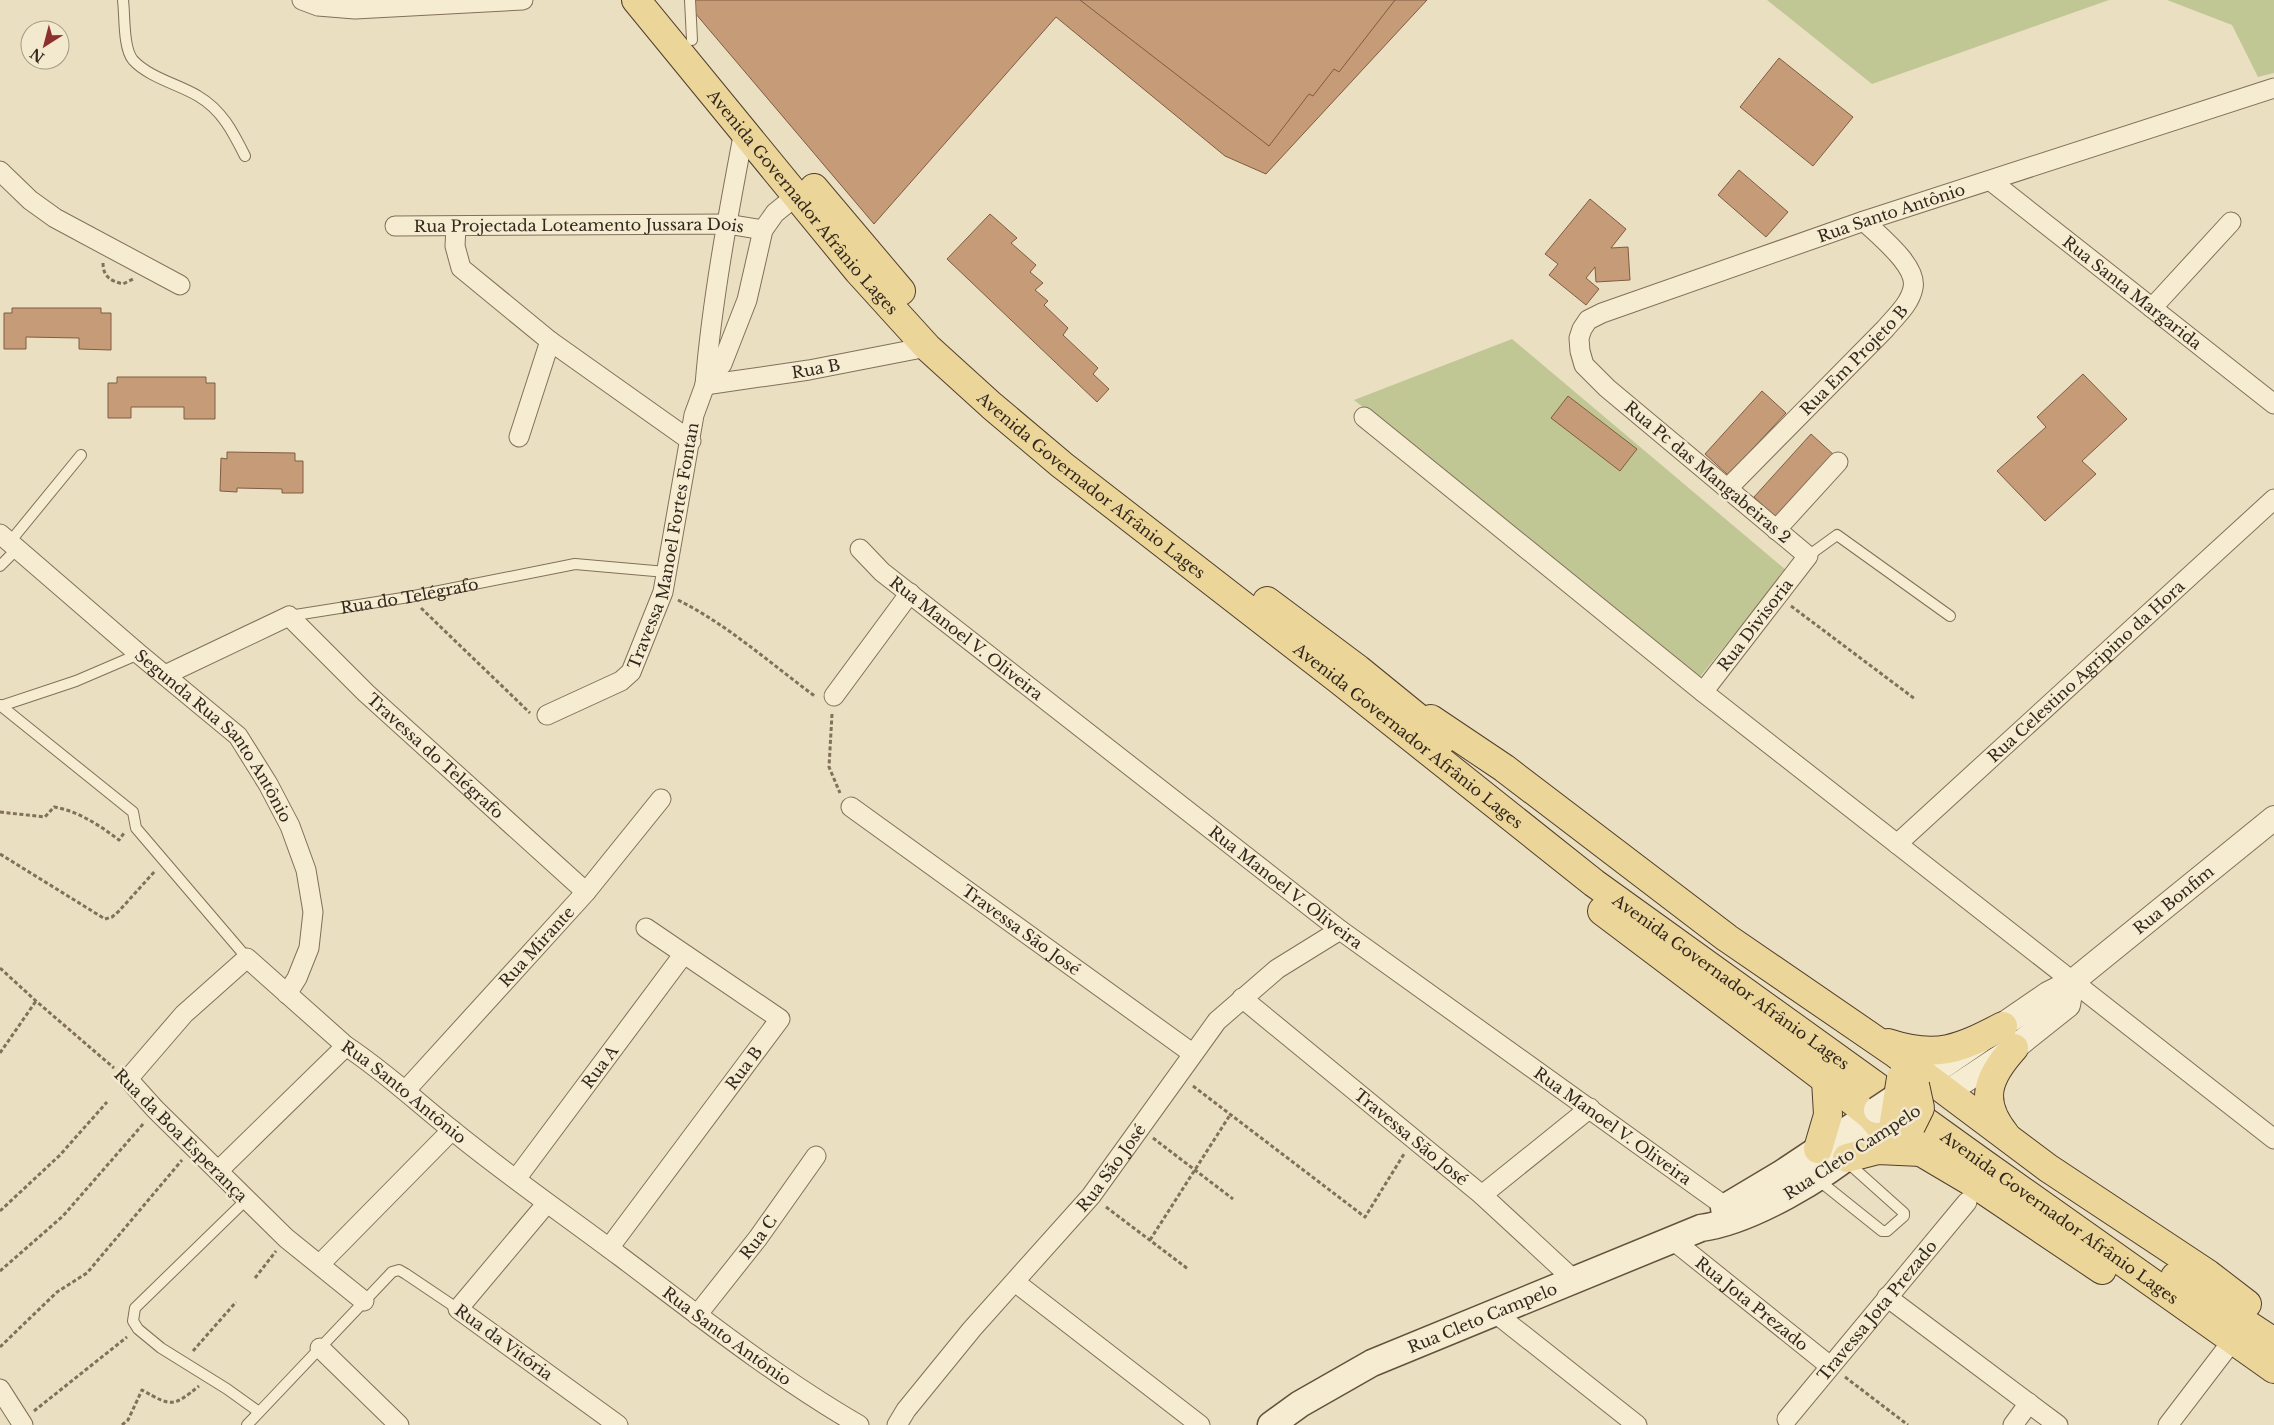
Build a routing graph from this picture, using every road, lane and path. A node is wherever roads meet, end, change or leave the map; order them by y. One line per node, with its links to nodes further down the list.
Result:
1 (123, 0): 10 (lane)
2 (302, 0): 3 (street)
3 (523, 0)
4 (636, 0): 9 (main road, Avenida Governador Afrânio Lages)
5 (660, 0): 7 (main road, Avenida Governador Afrânio Lages)
6 (690, 0): 7 (lane)
7 (692, 40): 47 (main road, Avenida Governador Afrânio Lages)
8 (2273, 89): 12 (street, Rua Santo Antônio)
9 (744, 131): 13 (main road, Avenida Governador Afrânio Lages); 16 (street, Travessa Manoel Fortes Fontan)
10 (245, 156)
11 (0, 171): 20 (street)
12 (1991, 181): 14 (street, Rua Santo Antônio); 21 (street, Rua Santa Margarida)
13 (796, 196): 19 (street, Travessa Manoel Fortes Fontan); 23 (main road, Avenida Governador Afrânio Lages)
14 (1864, 221): 25 (street, Rua Santo Antônio); 32 (street, Rua Em Projeto B)
15 (2231, 222): 21 (street)
16 (727, 224): 18 (street, Rua Projectada Loteamento Jussara Dois); 19 (street, Rua Projectada Loteamento Jussara Dois); 24 (street, Travessa Manoel Fortes Fontan)
17 (395, 226): 18 (street, Rua Projectada Loteamento Jussara Dois)
18 (456, 227): 22 (street)
19 (763, 230): 24 (street, Travessa Manoel Fortes Fontan)
20 (180, 285)
21 (2152, 308): 26 (street, Rua Santa Margarida)
22 (550, 341): 28 (street); 29 (street)
23 (927, 347): 24 (street, Rua B); 47 (main road, Avenida Governador Afrânio Lages)
24 (705, 385): 29 (street, Travessa Manoel Fortes Fontan)
25 (1607, 388): 32 (street, Rua Pc das Mangabeiras 2)
26 (2274, 404)
27 (1364, 417): 49 (street)
28 (519, 437)
29 (691, 441): 39 (street, Travessa Manoel Fortes Fontan)
30 (81, 455): 35 (lane)
31 (1838, 462): 34 (street)
32 (1727, 489): 34 (street, Rua Pc das Mangabeiras 2)
33 (2274, 499): 59 (street, Rua Celestino Agripino da Hora)
34 (1776, 530): 37 (street, Rua Pc das Mangabeiras 2)
35 (9, 542): 38 (lane); 46 (street, Segunda Rua Santo Antônio)
36 (860, 549): 41 (street, Rua Manoel V. Oliveira)
37 (1808, 556): 42 (street, Rua Divisoria); 45 (lane)
38 (0, 566)
39 (666, 572): 40 (street, Travessa Manoel Fortes Fontan); 43 (lane, Rua do Telégrafo)
40 (663, 592): 50 (path); 53 (street, Travessa Manoel Fortes Fontan)
41 (910, 593): 50 (street); 64 (street, Rua Manoel V. Oliveira)
42 (1778, 596): 49 (street, Rua Divisoria); 51 (path)
43 (409, 598): 44 (lane, Rua do Telégrafo); 53 (path)
44 (289, 616): 48 (street, Rua do Telégrafo); 62 (street, Travessa do Telégrafo)
45 (1950, 616)
46 (139, 654): 48 (street, Segunda Rua Santo Antônio); 52 (lane)
47 (1348, 674): 73 (main road); 79 (main road); 127 (main road, Avenida Governador Afrânio Lages); 128 (main road, Avenida Governador Afrânio Lages)
48 (165, 675): 69 (street, Segunda Rua Santo Antônio)
49 (1703, 692): 59 (street)
50 (834, 696): 55 (path)
51 (1915, 699)
52 (0, 706): 58 (lane, Rua Santo Antônio)
53 (547, 715)
54 (661, 799): 62 (street, Rua Mirante)
55 (851, 807): 76 (street, Travessa São José)
56 (0, 812): 58 (path)
57 (2274, 818): 68 (street, Rua Bonfim)
58 (136, 828): 66 (lane, Rua Santo Antônio)
59 (1897, 844): 68 (street)
60 (0, 854): 61 (path)
61 (159, 867)
62 (586, 892): 80 (street, Rua Mirante)
63 (646, 928): 65 (street, Rua B)
64 (1340, 930): 70 (street, Rua São José); 83 (street, Rua Manoel V. Oliveira)
65 (683, 955): 98 (street, Rua A); 112 (street, Rua B)
66 (246, 958): 69 (street, Rua Santo Antônio); 78 (street)
67 (0, 968): 71 (path, Rua da Boa Esperança)
68 (2072, 982): 72 (street, Rua Bonfim); 88 (street)
69 (287, 994): 74 (street, Rua Santo Antônio)
70 (1242, 998): 76 (street, Rua São José); 90 (street, Travessa São José)
71 (36, 1001): 75 (path); 78 (path, Rua da Boa Esperança)
72 (2008, 1037): 73 (main road); 81 (street, Rua Bonfim); 89 (main road)
73 (1874, 1039): 81 (main road)
74 (346, 1046): 80 (street, Rua Santo Antônio); 96 (street)
75 (0, 1053)
76 (1192, 1053): 77 (street, Rua São José)
77 (1177, 1074): 84 (path); 86 (street, Rua São José)
78 (128, 1079): 96 (street, Rua da Boa Esperança)
79 (1826, 1080): 81 (main road); 91 (main road)
80 (406, 1090): 87 (street, Rua Santo Antônio)
81 (1905, 1100): 89 (main road); 91 (main road, Rua Cleto Campelo); 92 (main road); 94 (main road, Rua Cleto Campelo)
82 (107, 1102): 107 (path)
83 (1590, 1108): 101 (street); 106 (street, Rua Manoel V. Oliveira)
84 (1230, 1115): 90 (path); 97 (path)
85 (138, 1129): 115 (path)
86 (1140, 1129): 97 (path); 100 (street, Rua São José)
87 (452, 1130): 98 (street, Rua Santo Antônio); 113 (street)
88 (2270, 1131)
89 (2008, 1137): 126 (main road)
90 (1414, 1138): 101 (street, Travessa São José)
91 (1818, 1149): 106 (main road, Rua Cleto Campelo)
92 (1921, 1152): 94 (main road); 127 (main road)
93 (816, 1156): 124 (street, Rua C)
94 (1846, 1159): 99 (main road, Rua Cleto Campelo); 99 (lane)
95 (175, 1169): 129 (path)
96 (218, 1170): 103 (street, Rua da Boa Esperança)
97 (1194, 1170): 102 (path); 110 (path)
98 (516, 1179): 104 (street, Rua Santo Antônio)
99 (1816, 1179): 108 (main road, Rua Cleto Campelo)
100 (1091, 1196): 110 (path); 118 (street, Rua São José)
101 (1482, 1196): 117 (street, Travessa São José)
102 (1233, 1199)
103 (246, 1200): 109 (street, Rua da Boa Esperança); 125 (lane)
104 (547, 1202): 112 (street, Rua Santo Antônio); 122 (street)
105 (1967, 1202): 119 (street, Travessa Jota Prezado)
106 (1726, 1208): 108 (main road, Rua Cleto Campelo)
107 (0, 1211)
108 (1701, 1228): 111 (main road, Rua Cleto Campelo)
109 (286, 1238): 113 (street, Rua da Boa Esperança); 116 (path)
110 (1150, 1240): 114 (path)
111 (1674, 1241): 117 (main road, Rua Cleto Campelo); 132 (street, Rua Jota Prezado)
112 (609, 1248): 124 (street, Rua Santo Antônio)
113 (320, 1264): 120 (street, Rua da Boa Esperança)
114 (1188, 1269)
115 (0, 1271)
116 (255, 1278)
117 (1574, 1280): 123 (main road, Rua Cleto Campelo)
118 (1015, 1282): 146 (street, Rua São José); 147 (street)
119 (1887, 1297): 132 (street, Travessa Jota Prezado); 137 (street)
120 (364, 1301): 122 (lane, Rua da Vitória); 130 (lane)
121 (236, 1302): 131 (path)
122 (458, 1309): 144 (street, Rua da Vitória)
123 (1494, 1312): 148 (main road, Rua Cleto Campelo); 149 (street)
124 (697, 1315): 145 (street, Rua Santo Antônio)
125 (138, 1329): 131 (lane); 140 (path)
126 (2274, 1330)
127 (2233, 1340): 133 (main road, Avenida Governador Afrânio Lages); 153 (street)
128 (2274, 1342)
129 (0, 1347)
130 (320, 1348): 138 (lane); 143 (street)
131 (182, 1362): 134 (lane)
132 (1830, 1366): 139 (street, Travessa Jota Prezado)
133 (2274, 1369)
134 (209, 1378): 138 (lane); 141 (path)
135 (1860, 1388): 150 (path)
136 (0, 1389): 140 (street)
137 (2029, 1403): 151 (street); 152 (street)
138 (259, 1412): 142 (lane)
139 (1787, 1419)
140 (22, 1423)
141 (122, 1425)
142 (247, 1425)
143 (398, 1425)
144 (618, 1425)
145 (859, 1425)
146 (897, 1425)
147 (1200, 1425)
148 (1271, 1425)
149 (1637, 1425)
150 (1908, 1425)
151 (2013, 1425)
152 (2058, 1425)
153 (2168, 1425)

